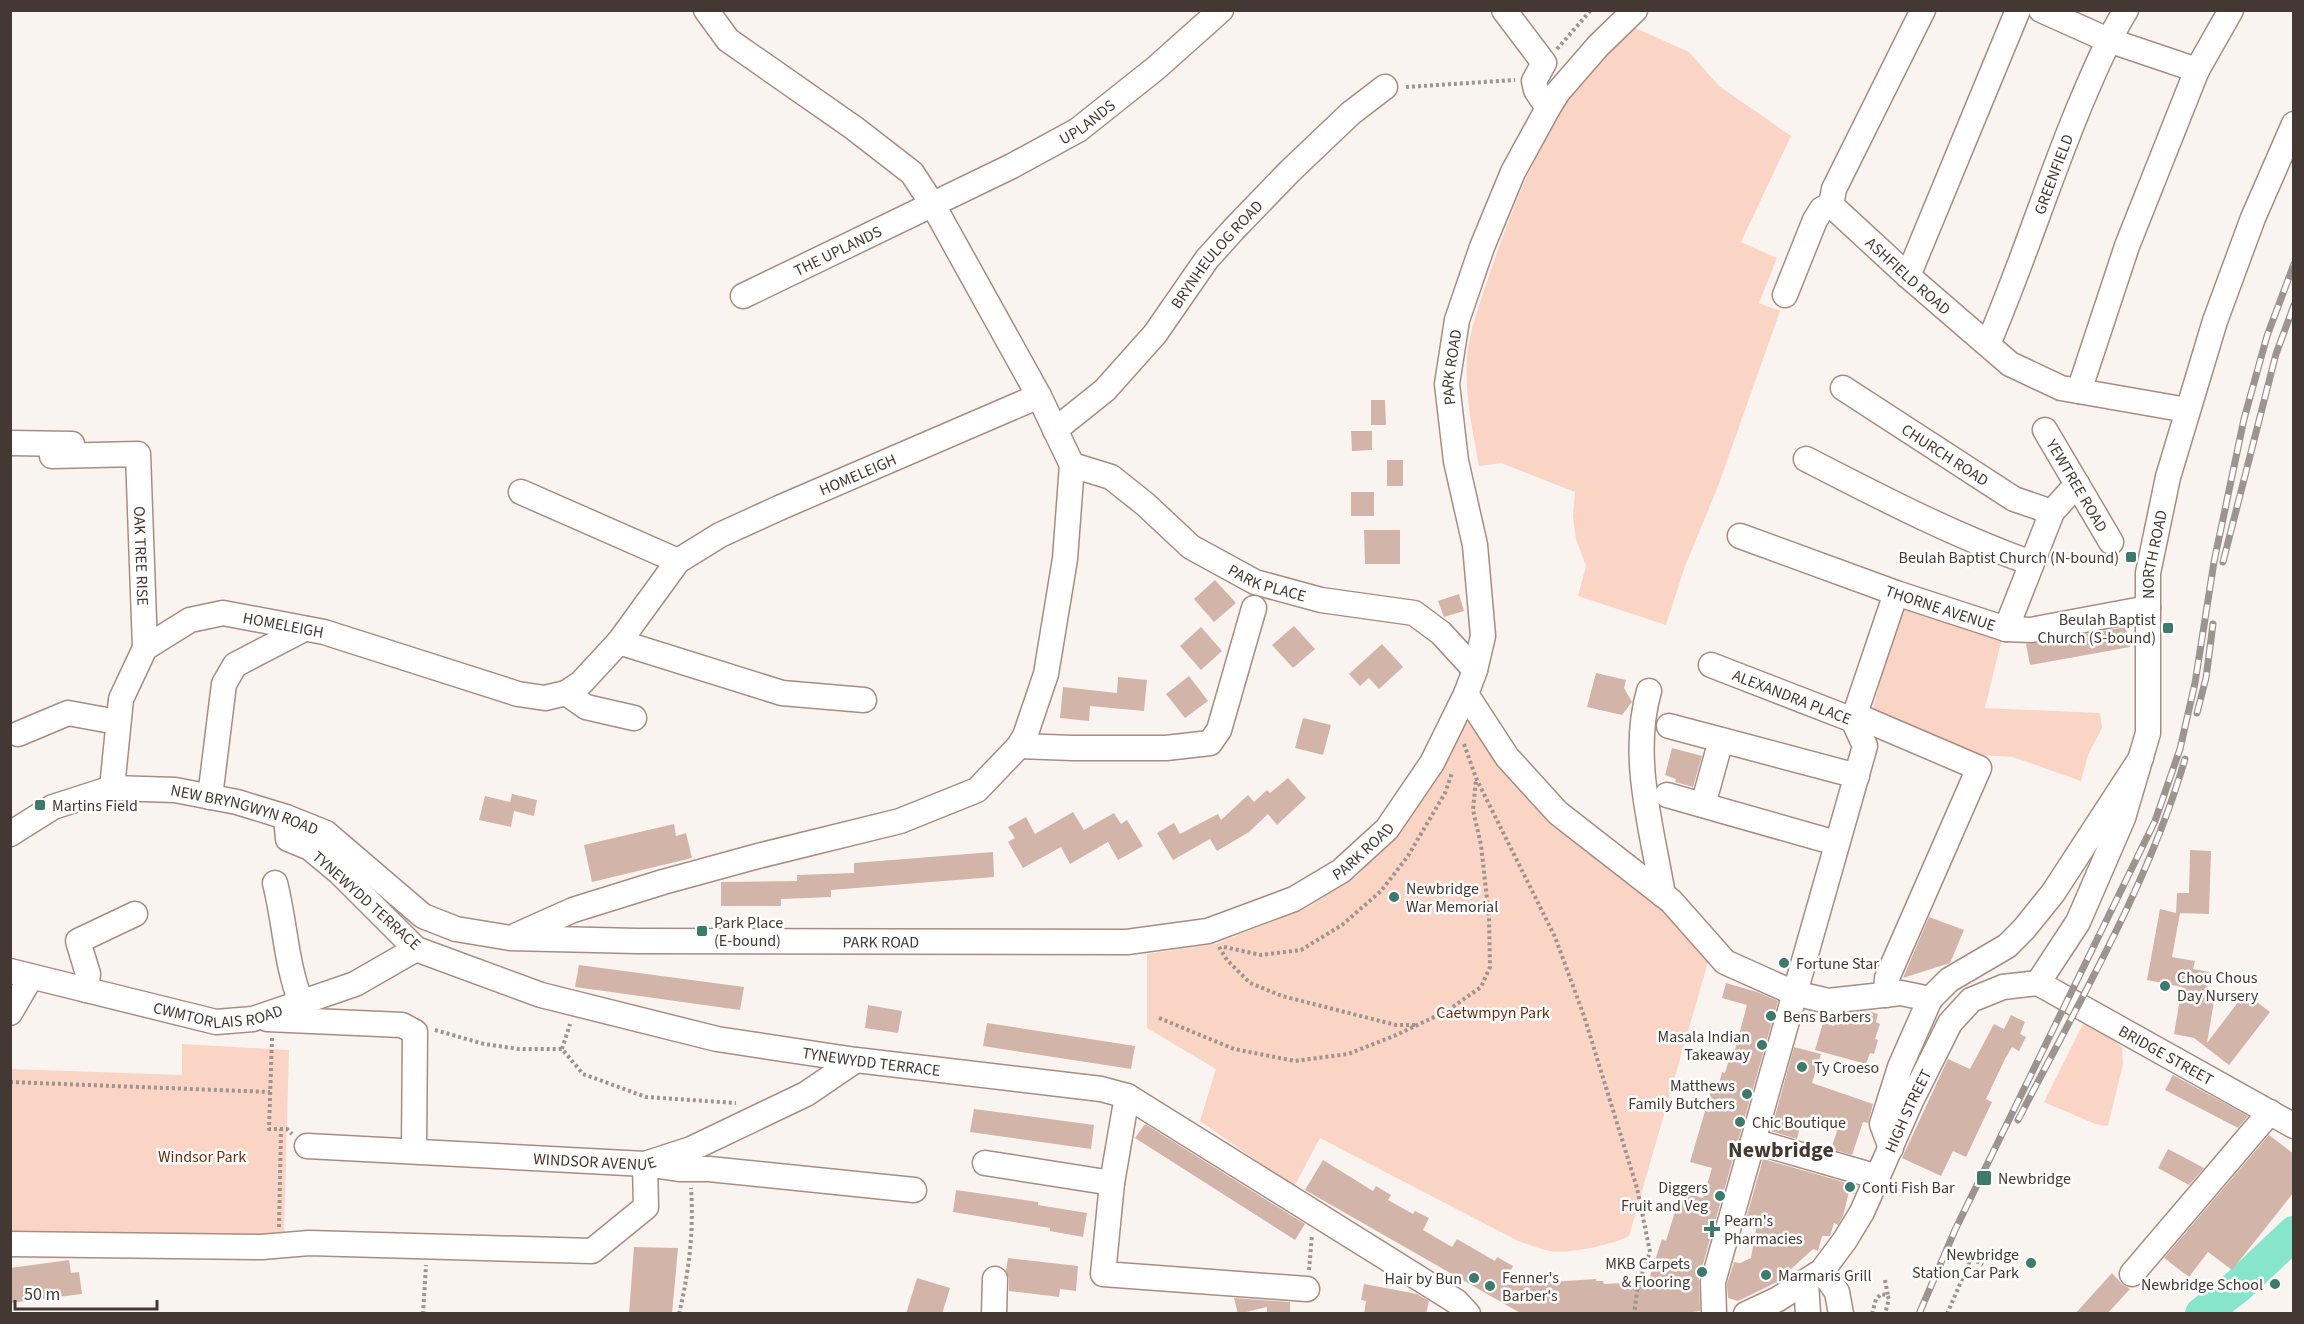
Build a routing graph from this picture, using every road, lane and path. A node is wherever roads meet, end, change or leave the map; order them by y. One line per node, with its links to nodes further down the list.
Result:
1 (706, 10): 17 (street)
2 (1221, 10): 17 (street, UPLANDS)
3 (1504, 10): 13 (street)
4 (1590, 10): 13 (path)
5 (1635, 10): 15 (street, PARK ROAD)
6 (1923, 10): 18 (street)
7 (2018, 10): 19 (street)
8 (2041, 10): 11 (street)
9 (2126, 10): 11 (street, GREENFIELD)
10 (2231, 10): 12 (street)
11 (2108, 40): 12 (street); 22 (street, GREENFIELD)
12 (2197, 69): 24 (street)
13 (1539, 72): 14 (path); 15 (street)
14 (1384, 87): 27 (street, BRYNHEULOG ROAD)
15 (1548, 108): 49 (street, PARK ROAD)
16 (2294, 124): 26 (street, NORTH ROAD)
17 (933, 205): 21 (street, THE UPLANDS); 25 (street)
18 (1831, 205): 19 (street, ASHFIELD ROAD); 20 (street)
19 (1908, 276): 22 (street, ASHFIELD ROAD)
20 (1785, 295)
21 (743, 296)
22 (1988, 344): 24 (street, ASHFIELD ROAD)
23 (1843, 388): 36 (street, CHURCH ROAD)
24 (2079, 391): 26 (street, ASHFIELD ROAD)
25 (1039, 396): 27 (street); 39 (street, HOMELEIGH)
26 (2187, 410): 43 (street, NORTH ROAD)
27 (1055, 430): 33 (street)
28 (2045, 430): 34 (street, YEWTREE ROAD)
29 (10, 443): 30 (street)
30 (93, 455): 31 (street); 47 (street, OAK TREE RISE)
31 (52, 456)
32 (1806, 459): 40 (street)
33 (1072, 465): 49 (street, PARK PLACE); 61 (street)
34 (2077, 484): 36 (street); 38 (street, YEWTREE ROAD)
35 (521, 492): 39 (street)
36 (2052, 512): 40 (street)
37 (1740, 536): 41 (street, THORNE AVENUE)
38 (2111, 542)
39 (678, 561): 46 (street, HOMELEIGH)
40 (2031, 563): 45 (street)
41 (1896, 593): 45 (street, THORNE AVENUE); 56 (street)
42 (1254, 608): 61 (street, PARK PLACE)
43 (2148, 608): 45 (street, THORNE AVENUE); 62 (street, NORTH ROAD)
44 (304, 629): 47 (street, HOMELEIGH); 51 (street, HOMELEIGH); 67 (street)
45 (2006, 629)
46 (619, 642): 51 (street, HOMELEIGH); 53 (street)
47 (145, 648): 57 (street)
48 (1711, 665): 56 (street, ALEXANDRA PLACE)
49 (1475, 670): 52 (street, PARK ROAD)
50 (1649, 691): 73 (street)
51 (566, 693): 54 (street)
52 (1466, 694): 55 (street, PARK ROAD); 73 (street)
53 (864, 700)
54 (634, 718)
55 (1455, 718): 64 (path); 76 (street, PARK ROAD)
56 (1854, 718): 63 (street, ALEXANDRA PLACE); 83 (street)
57 (117, 722): 59 (street); 65 (street)
58 (1669, 726): 60 (street)
59 (18, 734)
60 (1721, 740): 63 (street); 68 (street)
61 (1018, 746): 77 (street)
62 (2141, 758): 80 (street, NORTH ROAD); 84 (street)
63 (1857, 776): 71 (street, ALEXANDRA PLACE)
64 (1476, 778): 91 (path); 126 (path)
65 (112, 788): 67 (street, NEW BRYNGWYN ROAD); 70 (street, NEW BRYNGWYN ROAD)
66 (1667, 795): 68 (street)
67 (210, 797): 69 (street, NEW BRYNGWYN ROAD)
68 (1703, 805): 71 (street)
69 (286, 817): 75 (street, NEW BRYNGWYN ROAD); 78 (street, TYNEWYDD TERRACE)
70 (10, 834)
71 (1836, 843): 82 (street, ALEXANDRA PLACE)
72 (274, 884): 85 (street)
73 (1663, 895): 82 (street)
74 (135, 914): 81 (street)
75 (456, 929): 77 (street, PARK ROAD)
76 (1208, 931): 77 (street, PARK ROAD); 91 (path)
77 (510, 938)
78 (416, 949): 85 (street, CWMTORLAIS ROAD); 86 (street, TYNEWYDD TERRACE)
79 (21, 974): 81 (street, CWMTORLAIS ROAD); 87 (street)
80 (2038, 983): 98 (street, BRIDGE STREET); 103 (street, HIGH STREET)
81 (86, 990): 89 (street, CWMTORLAIS ROAD)
82 (1794, 993): 83 (street); 101 (street, ALEXANDRA PLACE)
83 (1886, 995): 84 (street)
84 (1930, 999): 103 (street)
85 (301, 1002): 89 (street, CWMTORLAIS ROAD)
86 (577, 1004): 92 (path); 93 (street, TYNEWYDD TERRACE)
87 (10, 1013)
88 (1160, 1018): 91 (path)
89 (263, 1019): 90 (street); 95 (path)
90 (402, 1025): 92 (path); 104 (street)
91 (1417, 1025)
92 (562, 1049): 97 (path)
93 (856, 1060): 96 (street, TYNEWYDD TERRACE); 105 (street, WINDSOR AVENUE)
94 (10, 1082): 95 (path)
95 (270, 1092): 100 (path)
96 (1127, 1096): 109 (street); 111 (street, TYNEWYDD TERRACE)
97 (746, 1104)
98 (2270, 1112): 99 (street, BRIDGE STREET); 116 (street)
99 (2294, 1126)
100 (281, 1129): 102 (path); 113 (path)
101 (1753, 1141): 108 (street); 127 (street, ALEXANDRA PLACE)
102 (307, 1146): 104 (street, WINDSOR AVENUE)
103 (1891, 1148): 108 (street, HIGH STREET)
104 (414, 1151): 105 (street, WINDSOR AVENUE)
105 (645, 1164): 107 (street); 114 (street)
106 (985, 1164): 109 (street)
107 (690, 1169): 110 (street); 123 (path)
108 (1878, 1177): 117 (street, HIGH STREET)
109 (1112, 1183): 120 (street)
110 (914, 1190)
111 (1314, 1214): 120 (path); 125 (street, TYNEWYDD TERRACE)
112 (10, 1244): 113 (street)
113 (278, 1246): 114 (street)
114 (427, 1246): 122 (path)
115 (1983, 1265): 133 (path)
116 (2132, 1274)
117 (1814, 1277): 128 (street, HIGH STREET); 129 (street); 130 (street)
118 (995, 1279): 124 (street)
119 (1885, 1280): 121 (path)
120 (1307, 1288)
121 (1889, 1299): 131 (path); 132 (path)
122 (423, 1314)
123 (679, 1314)
124 (994, 1314)
125 (1468, 1314)
126 (1634, 1314)
127 (1714, 1314)
128 (1746, 1314)
129 (1808, 1314)
130 (1841, 1314)
131 (1872, 1314)
132 (1885, 1314)
133 (1947, 1314)

